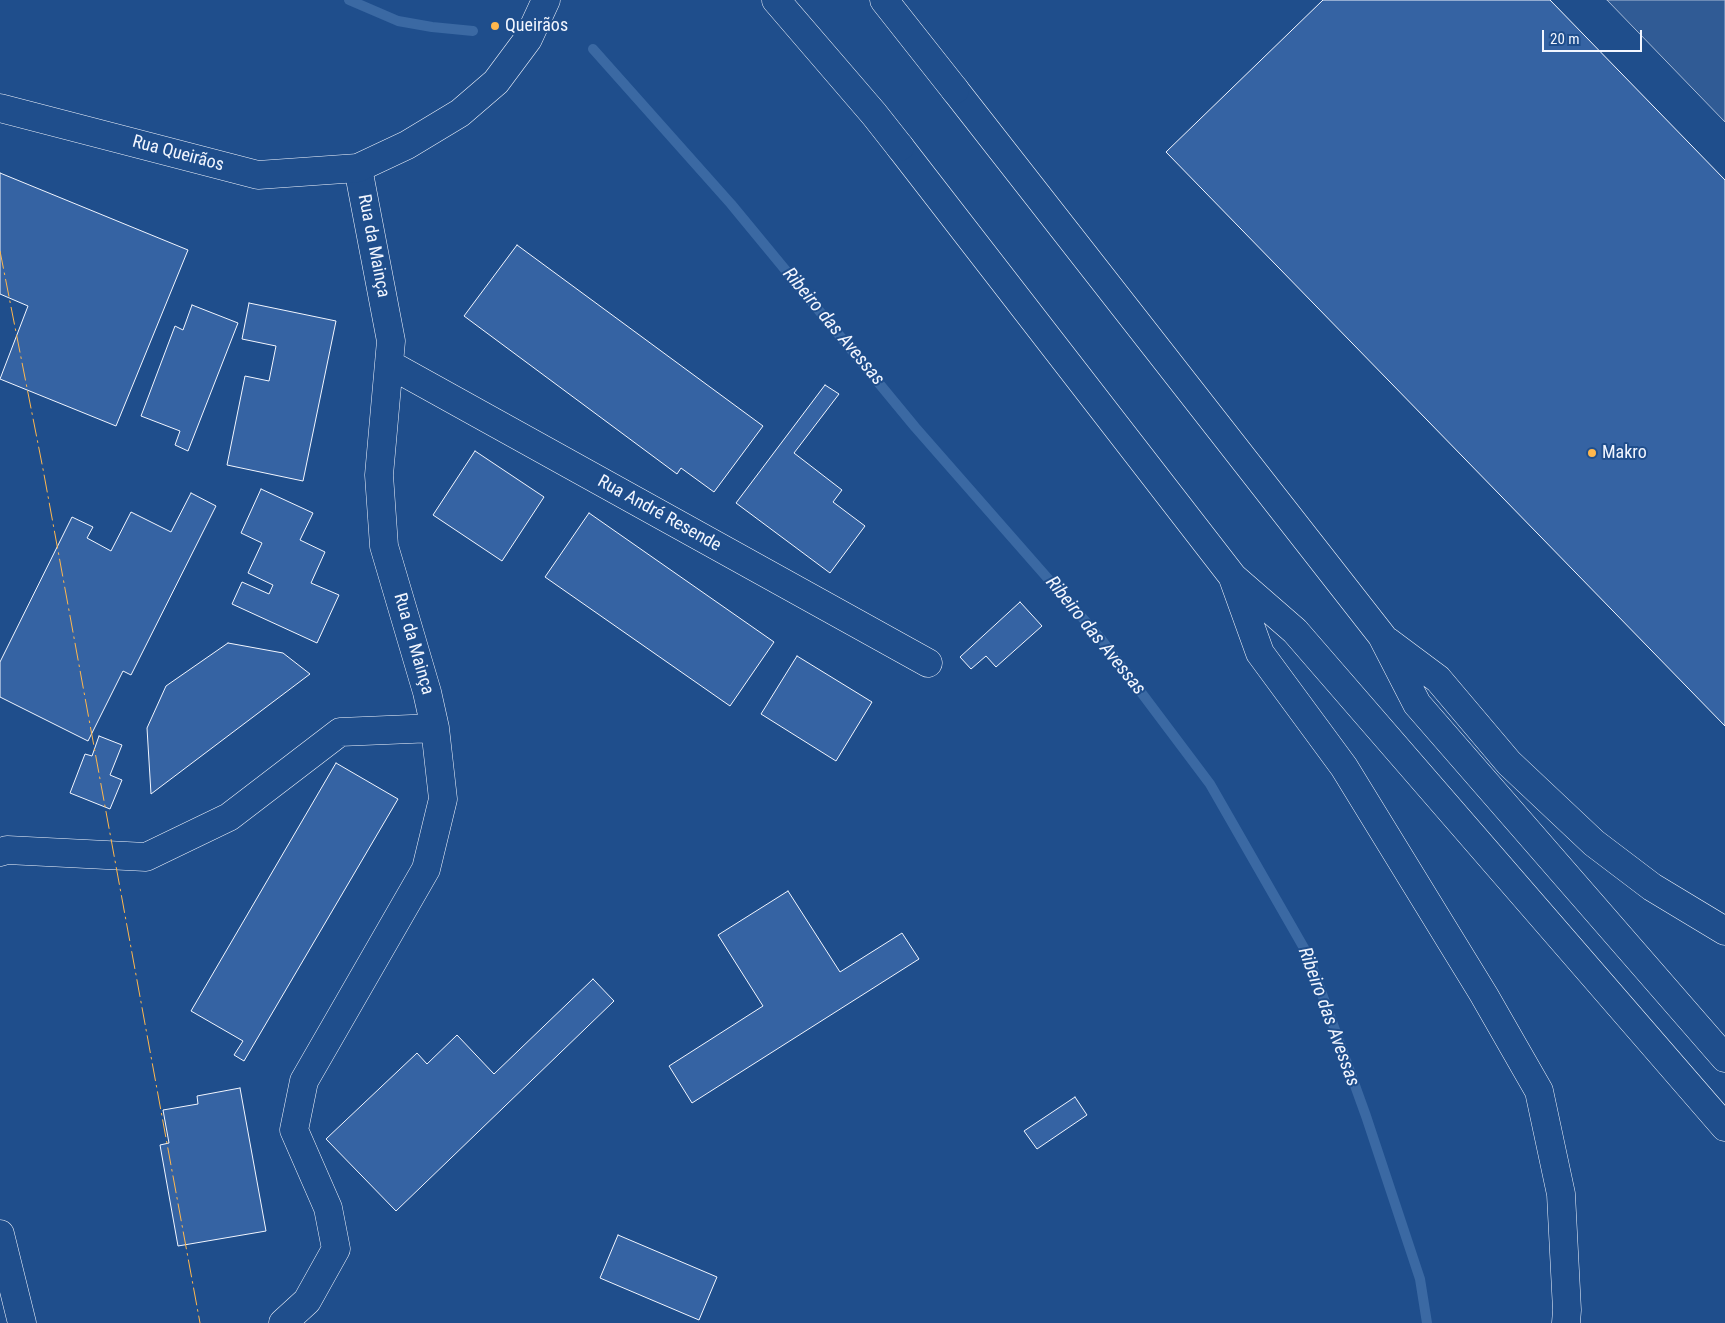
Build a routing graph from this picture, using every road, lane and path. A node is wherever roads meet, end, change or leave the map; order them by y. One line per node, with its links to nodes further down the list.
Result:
1 (546, 0): 5 (main road)
2 (776, 0): 7 (main road)
3 (884, 0): 8 (main road)
4 (0, 108): 5 (main road, Rua Queirãos)
5 (358, 168): 6 (main road, Rua da Mainça)
6 (389, 364): 9 (main road, Rua André Resende); 10 (main road, Rua da Mainça)
7 (1233, 577): 14 (main road); 18 (main road)
8 (1382, 636): 12 (main road); 13 (main road)
9 (928, 663)
10 (435, 728): 11 (main road); 17 (main road, Rua da Mainça)
11 (0, 852)
12 (1725, 932)
13 (1725, 1058)
14 (1725, 1127)
15 (0, 1234): 16 (main road)
16 (22, 1323)
17 (283, 1323)
18 (1566, 1323)

